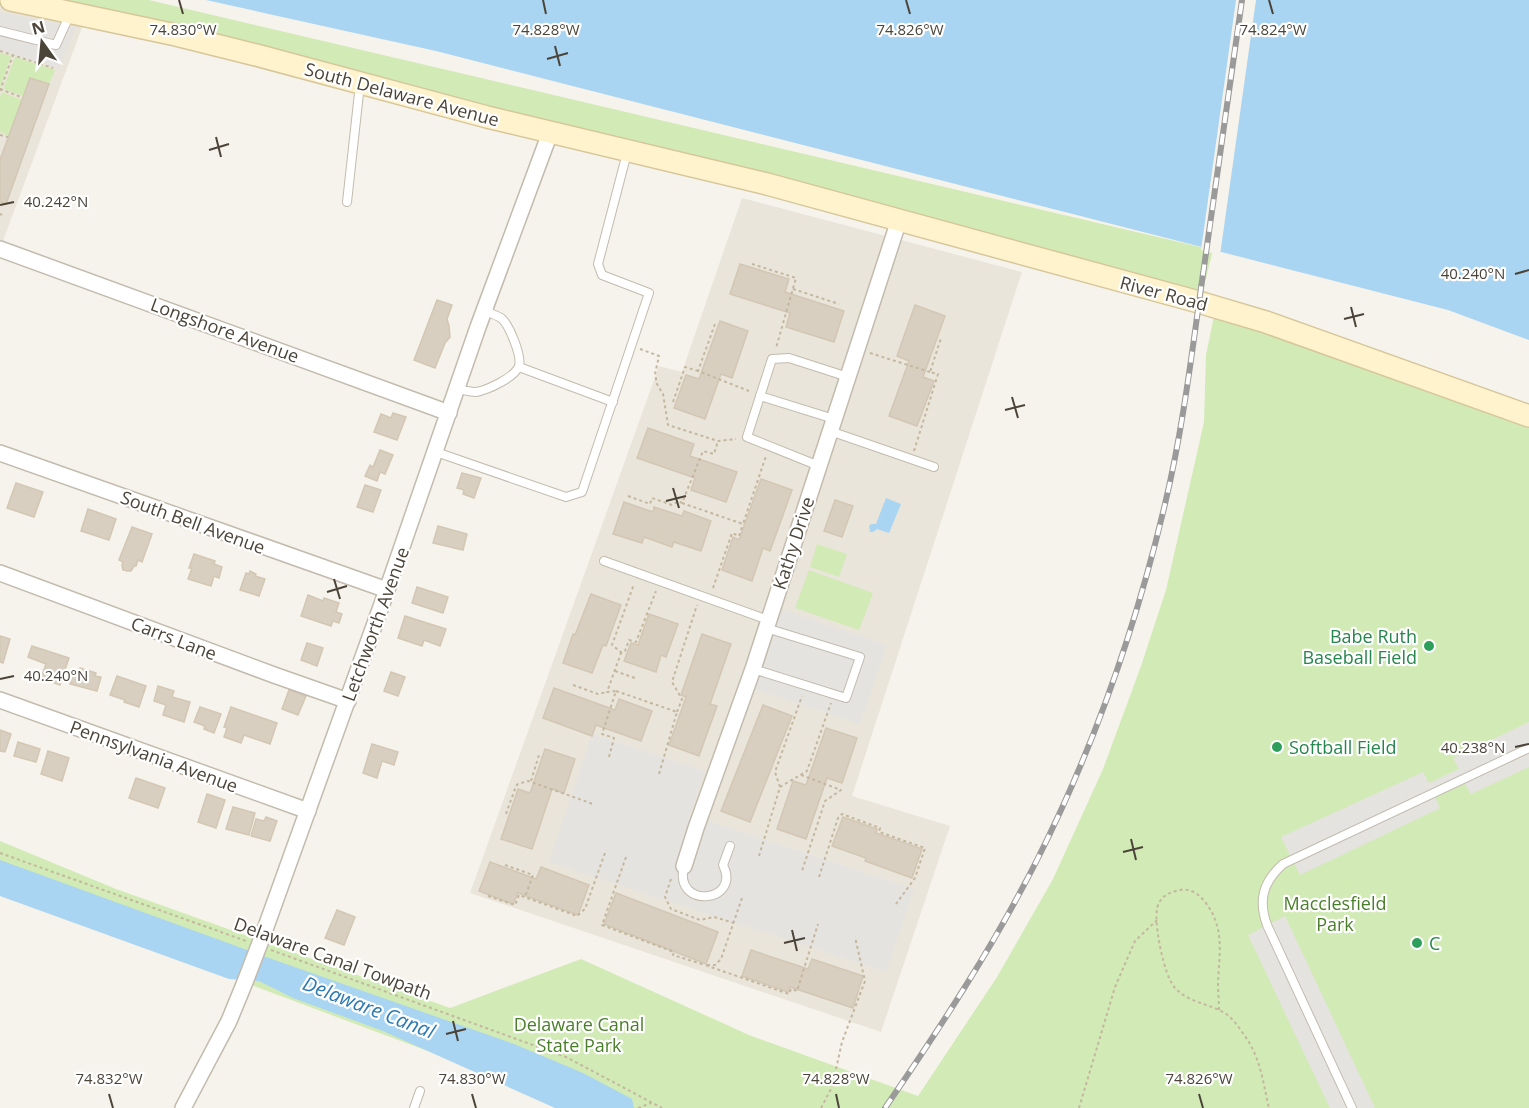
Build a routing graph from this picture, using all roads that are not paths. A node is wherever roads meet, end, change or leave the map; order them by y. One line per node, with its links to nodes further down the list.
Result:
1 (11, 0): 2 (main road, South Delaware Avenue)
2 (71, 13): 3 (lane); 4 (main road, South Delaware Avenue)
3 (0, 31)
4 (361, 83): 5 (main road, South Delaware Avenue); 8 (lane)
5 (550, 133): 6 (main road, South Delaware Avenue); 11 (street, Letchworth Avenue)
6 (628, 151): 7 (main road, South Delaware Avenue); 16 (lane)
7 (793, 191): 9 (main road, River Road)
8 (347, 202)
9 (899, 220): 13 (street, Kathy Drive); 18 (main road, River Road)
10 (0, 249): 17 (street, Longshore Avenue)
11 (484, 310): 12 (lane); 14 (street, Letchworth Avenue)
12 (519, 367): 14 (lane); 16 (lane)
13 (848, 377): 15 (lane); 19 (street, Kathy Drive)
14 (457, 389): 17 (street, Letchworth Avenue)
15 (760, 396): 19 (lane); 22 (lane)
16 (613, 402): 20 (lane)
17 (449, 413): 20 (street, Letchworth Avenue)
18 (1529, 416)
19 (832, 425): 22 (street, Kathy Drive); 23 (lane)
20 (436, 452): 26 (street, Letchworth Avenue)
21 (0, 453): 26 (street, South Bell Avenue)
22 (819, 466): 27 (street, Kathy Drive)
23 (934, 467)
24 (604, 561): 27 (lane)
25 (0, 573): 30 (street, Carrs Lane)
26 (387, 590): 30 (street, Letchworth Avenue)
27 (767, 624): 28 (street, Kathy Drive); 28 (lane)
28 (753, 669): 34 (street, Kathy Drive)
29 (0, 700): 32 (street, Pennsylvania Avenue)
30 (348, 701): 32 (street, Letchworth Avenue)
31 (1529, 748): 38 (lane)
32 (308, 811): 36 (street, Letchworth Avenue, bridge)
33 (730, 846): 34 (lane)
34 (679, 870)
35 (420, 1091): 37 (lane)
36 (183, 1108)
37 (414, 1108)
38 (1352, 1108)

